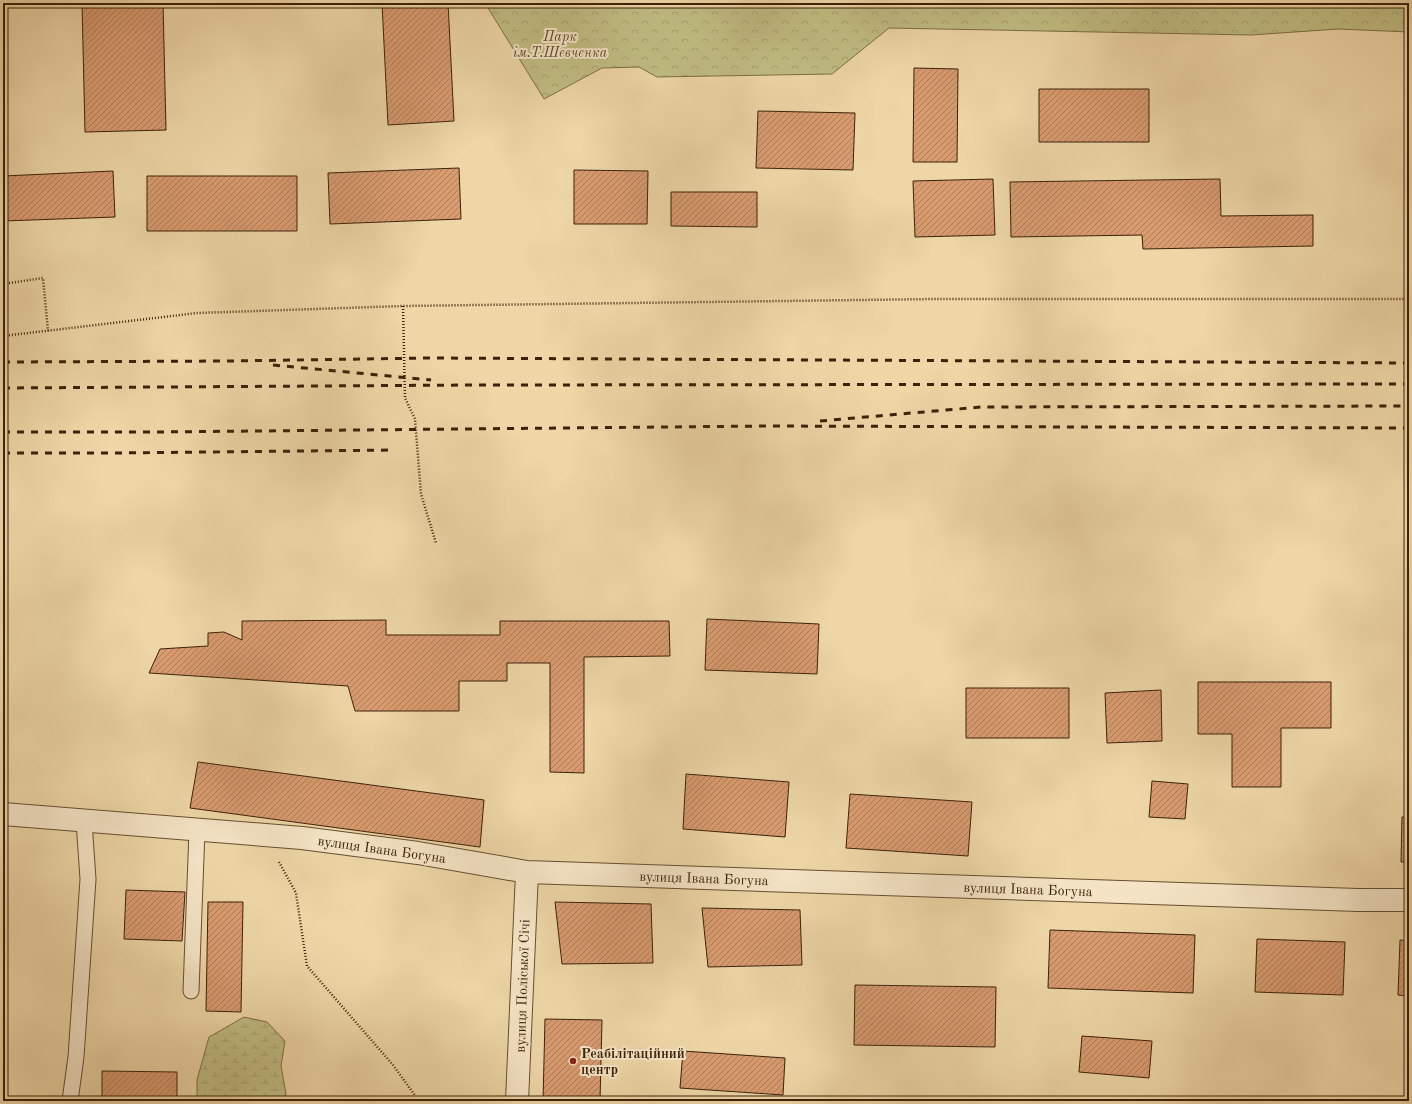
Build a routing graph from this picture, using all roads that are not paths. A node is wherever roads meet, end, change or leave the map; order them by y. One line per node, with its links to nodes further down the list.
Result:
1 (3, 814): 2 (street, вулиця Івана Богуна)
2 (84, 821): 3 (street, вулиця Івана Богуна); 7 (lane)
3 (197, 830): 4 (street, вулиця Івана Богуна); 6 (lane)
4 (527, 872): 5 (street, вулиця Івана Богуна); 8 (street, вулиця Поліської Січі)
5 (1409, 900)
6 (191, 991)
7 (70, 1101)
8 (517, 1101)

